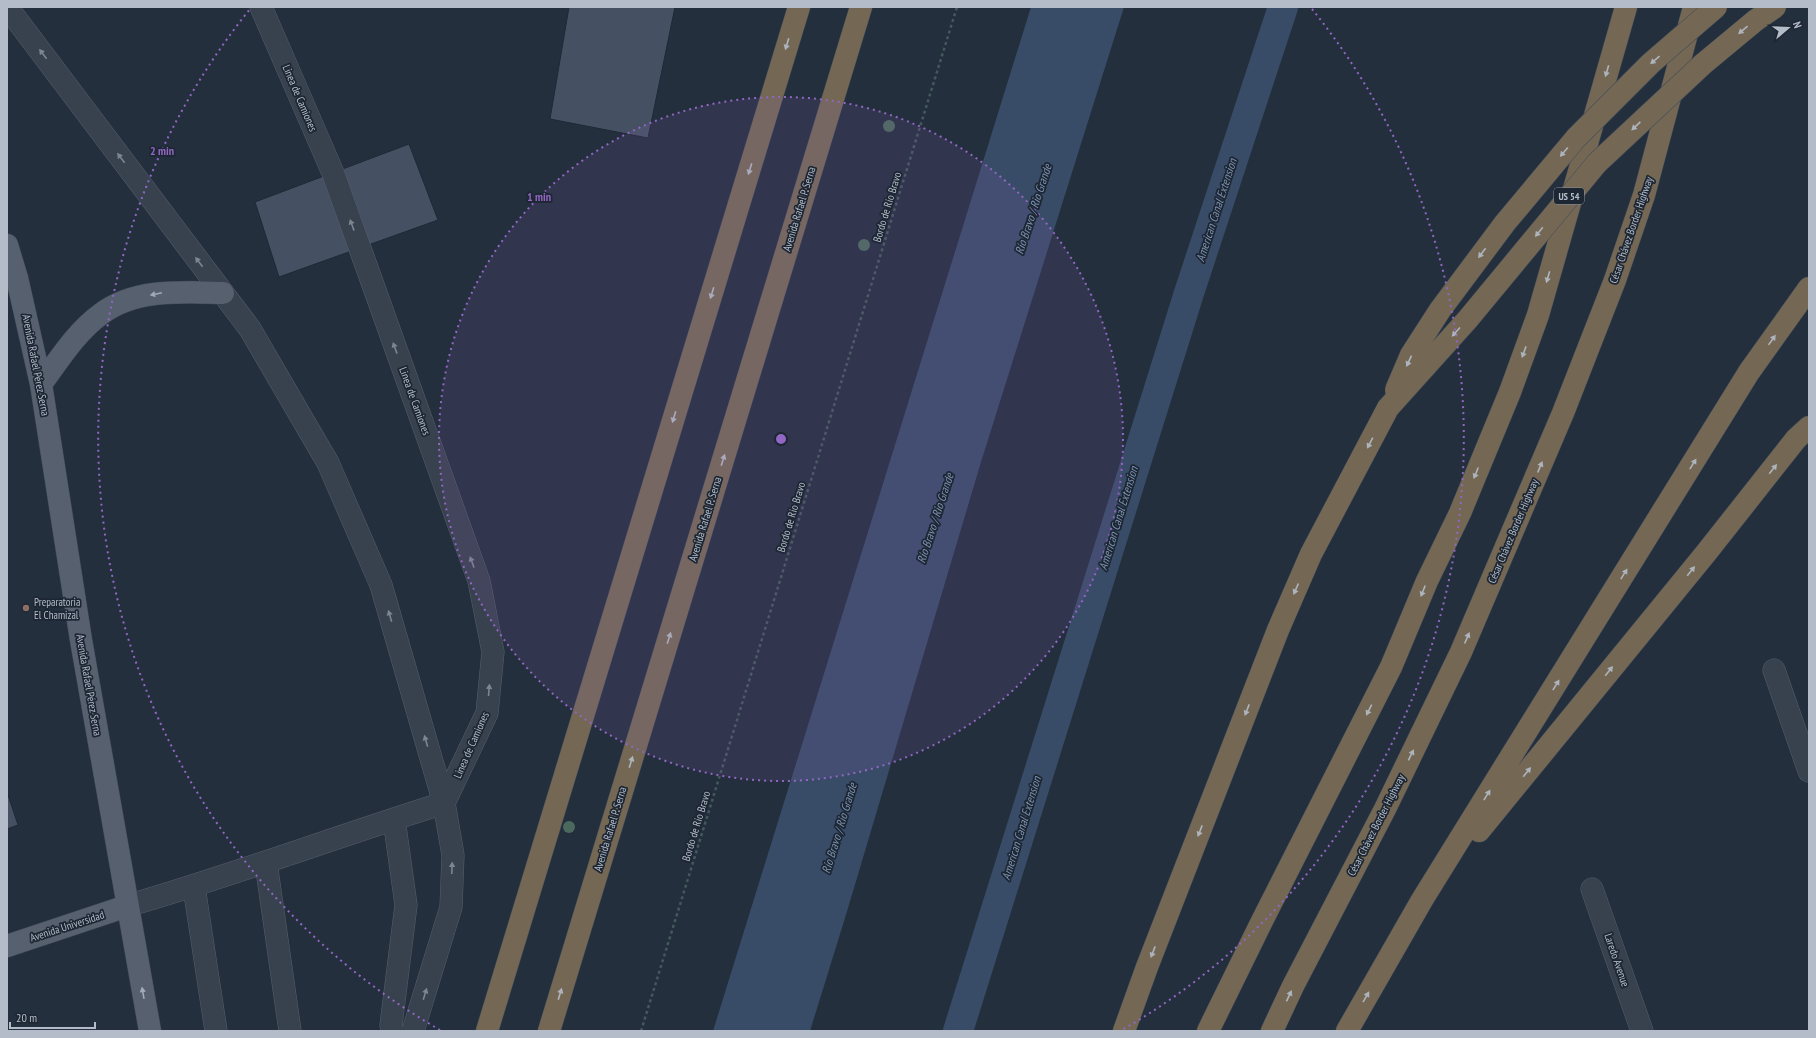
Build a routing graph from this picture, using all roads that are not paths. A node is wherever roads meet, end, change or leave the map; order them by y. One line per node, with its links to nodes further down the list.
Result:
1 (8, 7): 11 (street, one-way to 1)
2 (261, 7): 17 (street, Linea de Camiones, one-way to 2)
3 (799, 7): 30 (highway, one-way to 30)
4 (861, 7): 31 (highway, Avenida Rafael P. Serna, one-way to 4)
5 (1626, 7): 33 (highway, one-way to 33)
6 (1694, 7): 34 (highway, César Chávez Border Highway, one-way to 6)
7 (1716, 7): 13 (highway, one-way to 13, bridge)
8 (1775, 7): 13 (highway, US 54, one-way to 13, bridge)
9 (7, 245): 12 (main road, Avenida Rafael Pérez Serna)
10 (1809, 288): 22 (highway, one-way to 10)
11 (223, 293): 12 (main road, one-way to 12); 17 (street, one-way to 11)
12 (41, 384): 23 (main road, Avenida Rafael Pérez Serna)
13 (1388, 408): 32 (highway, one-way to 32)
14 (1803, 433): 22 (highway, one-way to 14)
15 (1774, 670): 16 (street)
16 (1809, 771)
17 (444, 803): 18 (street); 29 (street, one-way to 17)
18 (394, 819): 19 (street); 28 (street)
19 (266, 864): 20 (street); 27 (street)
20 (194, 887): 23 (street); 26 (street)
21 (1592, 889): 36 (street, Laredo Avenue)
22 (1422, 900): 35 (highway, one-way to 22)
23 (128, 906): 24 (main road, Avenida Universidad); 25 (main road, Avenida Rafael Pérez Serna, one-way to 23)
24 (7, 946)
25 (150, 1031)
26 (216, 1031)
27 (290, 1031)
28 (392, 1031)
29 (413, 1031)
30 (487, 1031)
31 (549, 1031)
32 (1124, 1031)
33 (1208, 1031)
34 (1272, 1031)
35 (1347, 1031)
36 (1642, 1031)

